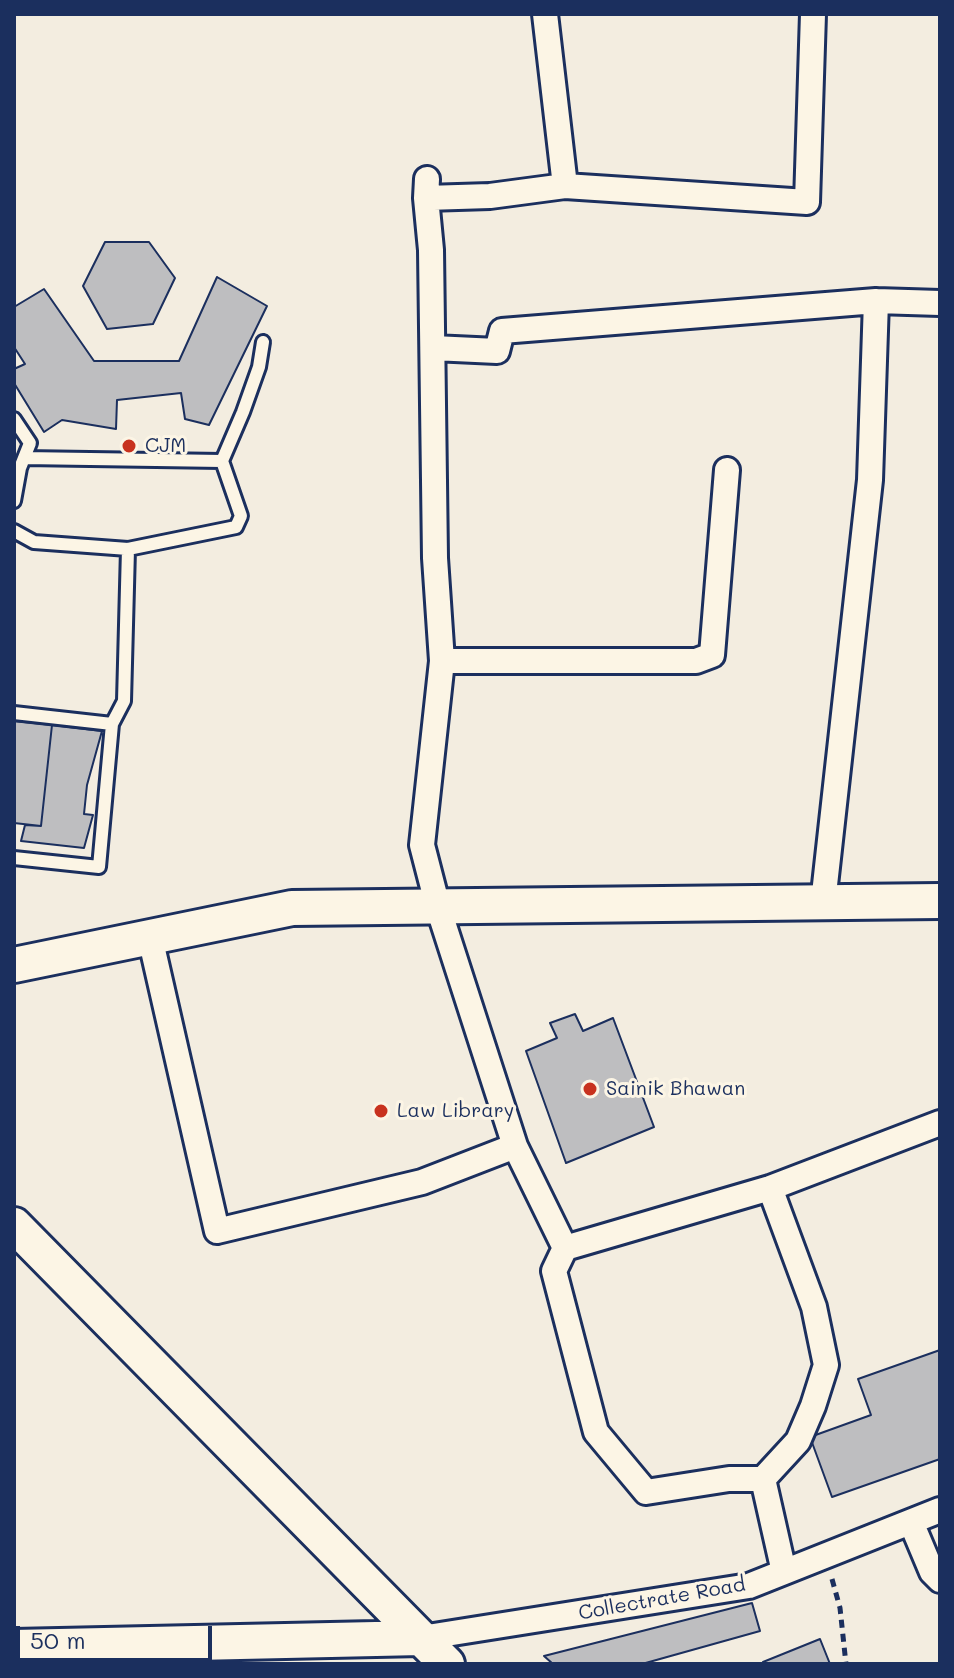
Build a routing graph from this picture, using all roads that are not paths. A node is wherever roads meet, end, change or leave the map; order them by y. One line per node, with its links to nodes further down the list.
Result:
1 (545, 14): 3 (street)
2 (813, 14): 3 (street)
3 (565, 186): 7 (street)
4 (876, 301): 5 (street); 7 (street); 20 (street)
5 (940, 303)
6 (263, 342): 10 (lane)
7 (433, 348): 15 (street)
8 (14, 419): 9 (lane)
9 (24, 458): 10 (lane); 12 (lane)
10 (222, 461): 14 (lane)
11 (727, 470): 15 (street)
12 (14, 501)
13 (14, 531): 14 (lane)
14 (128, 549): 17 (lane)
15 (442, 661): 21 (street)
16 (14, 713): 17 (lane)
17 (112, 724): 18 (lane)
18 (14, 858)
19 (940, 901): 20 (street)
20 (823, 903): 21 (street)
21 (438, 907): 22 (street); 25 (street)
22 (150, 937): 23 (street); 25 (street)
23 (14, 965)
24 (940, 1123): 26 (street)
25 (515, 1146): 28 (street)
26 (770, 1188): 28 (street); 29 (street)
27 (14, 1225): 34 (street)
28 (565, 1248): 29 (street)
29 (763, 1479): 32 (street)
30 (940, 1510): 31 (street, Collectrate Road)
31 (911, 1522): 32 (street, Collectrate Road); 33 (street)
32 (784, 1572): 34 (street, Collectrate Road)
33 (940, 1580)
34 (421, 1638): 35 (street); 36 (street)
35 (14, 1647)
36 (447, 1664)

